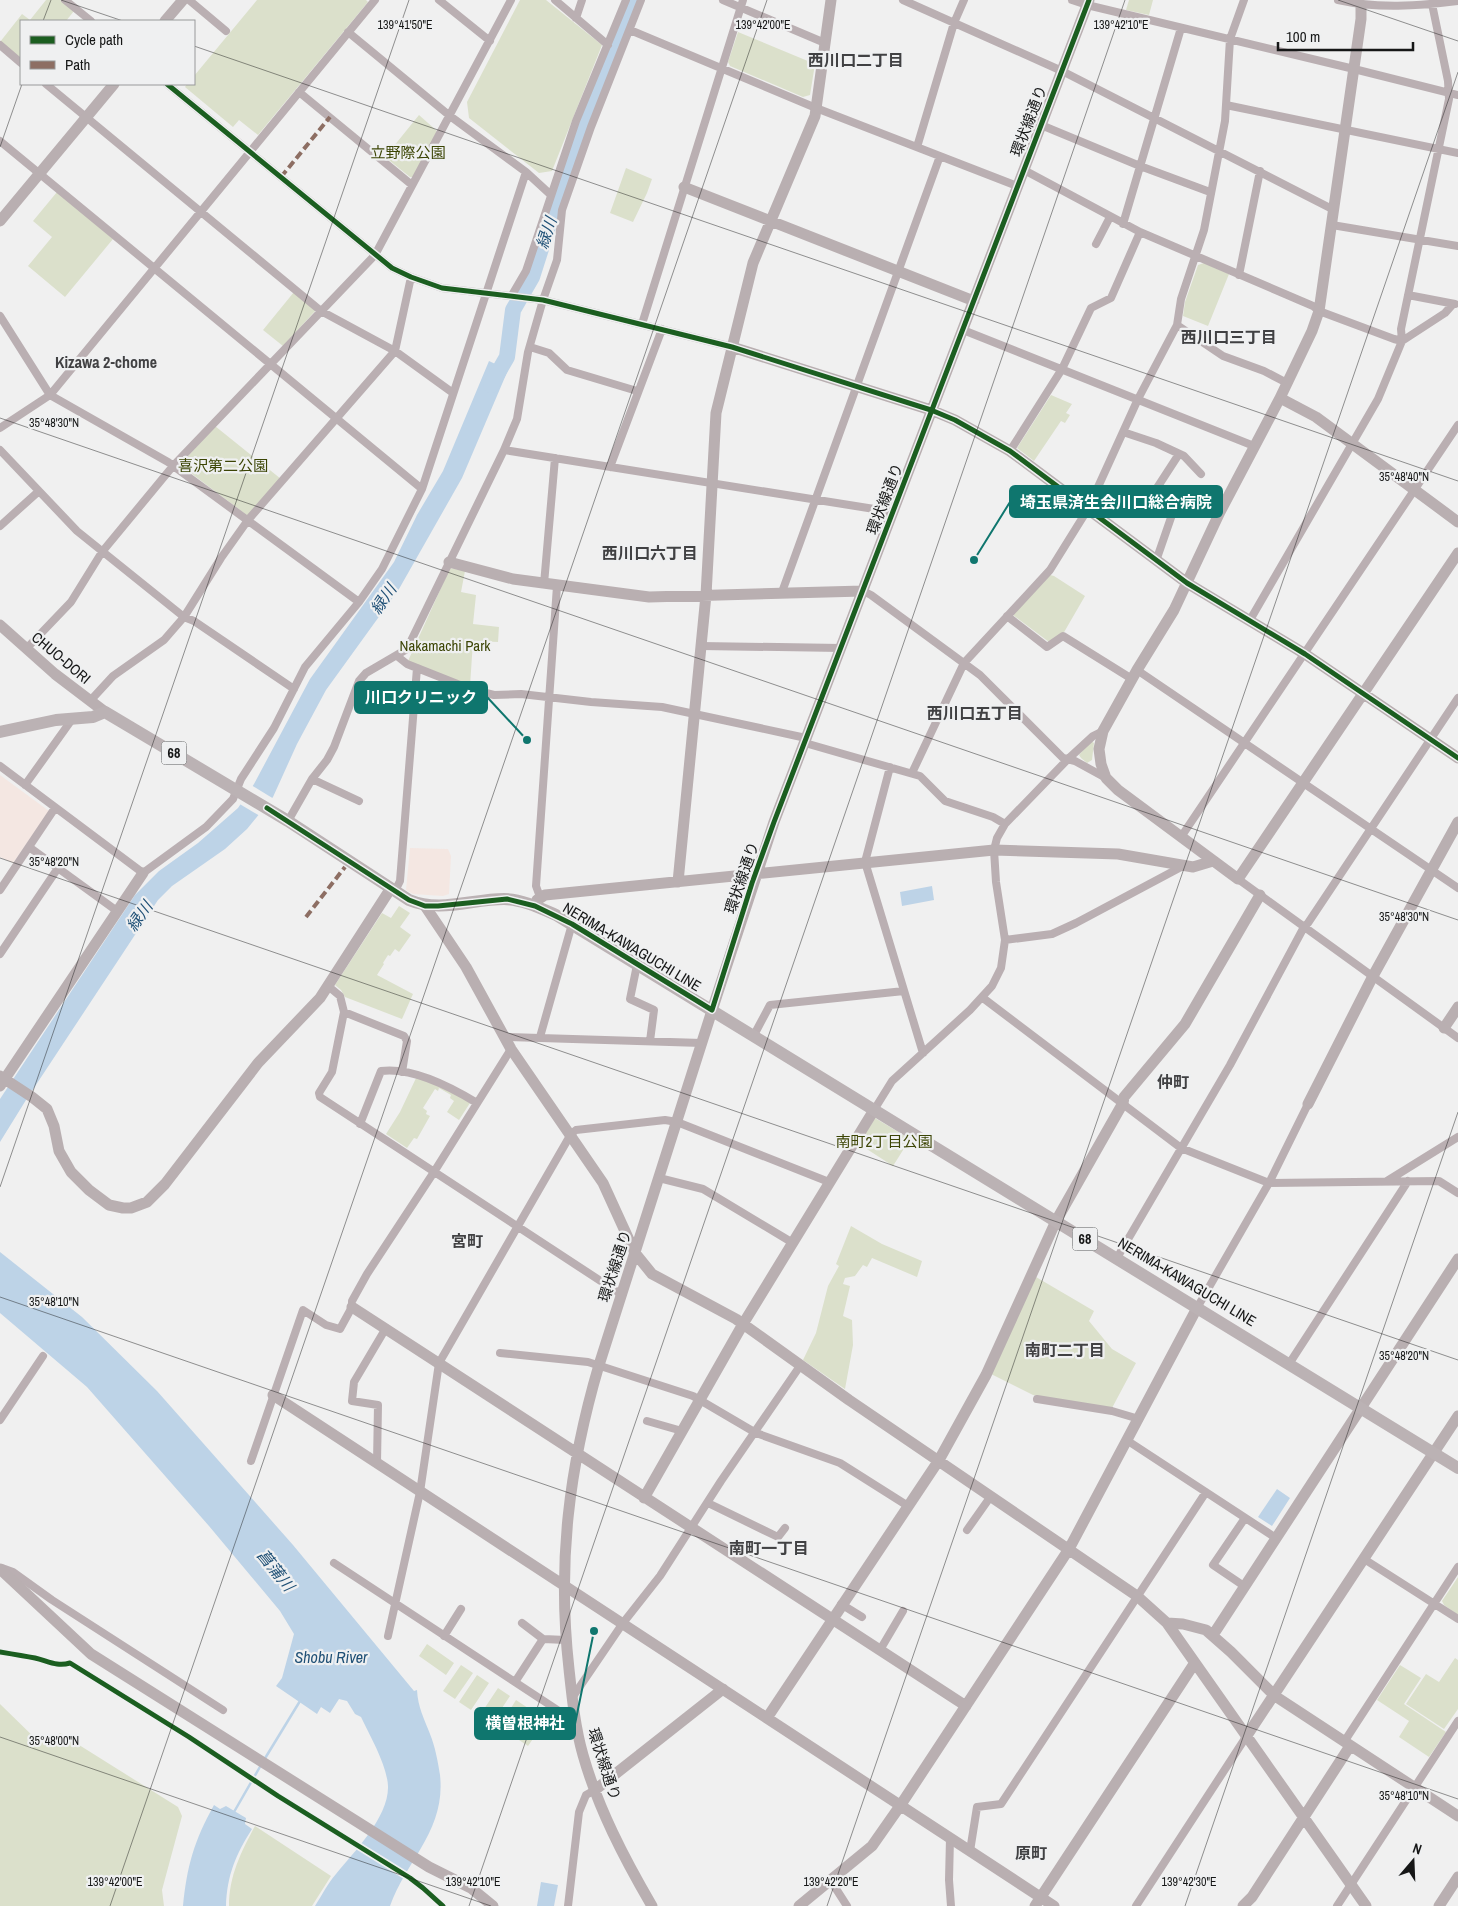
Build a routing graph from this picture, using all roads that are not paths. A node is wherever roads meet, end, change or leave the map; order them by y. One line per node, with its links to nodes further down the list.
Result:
1 (65, 0): 24 (street)
2 (183, 0): 25 (street)
3 (189, 0): 29 (street)
4 (375, 0): 30 (street)
5 (439, 0): 32 (street)
6 (511, 0): 32 (street)
7 (555, 0): 23 (street)
8 (582, 0): 23 (street)
9 (626, 0): 35 (street)
10 (641, 0): 28 (street)
11 (723, 0): 21 (street)
12 (831, 0): 33 (street)
13 (903, 0): 26 (street)
14 (964, 0): 26 (street)
15 (1072, 0): 19 (street)
16 (1244, 0): 31 (street)
17 (1338, 0): 20 (street)
18 (1458, 1): 22 (street)
19 (1088, 3): 27 (street); 39 (street, 環状線通り)
20 (1361, 3): 22 (street); 38 (street)
21 (742, 4): 33 (street); 37 (street)
22 (1432, 4): 44 (street)
23 (576, 18): 35 (street)
24 (90, 20)
25 (166, 20)
26 (954, 23): 39 (street); 54 (street)
27 (1182, 28): 31 (street); 50 (street)
28 (630, 30): 37 (street); 90 (street)
29 (226, 31)
30 (348, 32): 43 (street); 48 (street)
31 (1230, 39): 38 (street); 46 (street)
32 (490, 41): 48 (street)
33 (825, 43): 47 (street)
34 (0, 45): 36 (street)
35 (608, 45): 69 (street)
36 (20, 62)
37 (722, 68): 47 (street); 67 (street)
38 (1354, 69): 44 (street); 52 (street)
39 (1062, 71): 50 (street); 51 (street, 環状線通り)
40 (47, 85): 49 (street)
41 (113, 85): 49 (street)
42 (168, 85): 57 (street)
43 (299, 92): 57 (street); 65 (street)
44 (1449, 93): 45 (street); 55 (street)
45 (1458, 95)
46 (1226, 105): 52 (street); 56 (street)
47 (816, 108): 54 (street); 73 (street)
48 (450, 116): 63 (street); 65 (street)
49 (86, 117): 64 (street); 71 (street)
50 (1155, 118): 56 (street); 60 (street)
51 (1041, 125): 60 (street); 61 (street, 環状線通り)
52 (1346, 130): 55 (street); 70 (street)
53 (0, 141): 64 (street)
54 (916, 147): 59 (street)
55 (1439, 148): 58 (street); 78 (street)
56 (1218, 149): 62 (street); 68 (street)
57 (250, 152): 71 (street); 81 (street)
58 (1458, 153)
59 (940, 156): 66 (street); 84 (street)
60 (1140, 166): 68 (street); 75 (street)
61 (1024, 170): 66 (street, 環状線通り); 72 (street)
62 (1260, 171): 70 (street); 85 (street)
63 (526, 172): 69 (street); 87 (street)
64 (40, 173): 74 (street); 83 (street)
65 (412, 185): 81 (street)
66 (1017, 186): 91 (street, 環状線通り)
67 (684, 187): 73 (street); 96 (street)
68 (1210, 192): 82 (street)
69 (551, 195): 88 (street)
70 (1334, 210): 76 (street)
71 (201, 211): 83 (street); 93 (street)
72 (1110, 217): 75 (street); 79 (street)
73 (770, 220): 84 (street); 103 (street)
74 (0, 221)
75 (1123, 224): 77 (street)
76 (1332, 225): 78 (street); 94 (street)
77 (1140, 232): 82 (street); 106 (street)
78 (1420, 240): 80 (street); 89 (street)
79 (1096, 244)
80 (1458, 246)
81 (375, 255): 86 (street); 93 (street)
82 (1196, 257): 85 (street); 97 (street)
83 (154, 268): 105 (street); 111 (street)
84 (898, 272): 91 (street); 108 (street)
85 (1239, 275): 94 (street)
86 (411, 277): 87 (street); 104 (street)
87 (486, 293): 88 (street); 110 (street)
88 (512, 295): 90 (street)
89 (1408, 295): 92 (street); 101 (street)
90 (542, 300): 96 (street); 102 (street)
91 (974, 301): 100 (street, 環状線通り)
92 (1455, 304): 101 (street)
93 (321, 311): 104 (street); 105 (street)
94 (1319, 311): 101 (street); 107 (street)
95 (0, 316): 98 (street)
96 (642, 324): 99 (street)
97 (1177, 325): 107 (street); 113 (street)
98 (3, 328): 111 (street)
99 (662, 329): 103 (street); 109 (street)
100 (963, 330): 106 (street); 114 (street, 環状線通り)
101 (1402, 341): 119 (street)
102 (530, 347): 109 (street); 122 (street)
103 (732, 347): 108 (street); 129 (street)
104 (395, 351): 110 (street); 115 (street)
105 (270, 364): 115 (street); 126 (street)
106 (1062, 369): 113 (street); 123 (street)
107 (1287, 383): 112 (street)
108 (856, 386): 114 (street); 133 (street)
109 (637, 391): 127 (street)
110 (453, 393): 130 (street)
111 (50, 395): 117 (street); 126 (street)
112 (1280, 398): 119 (street); 120 (street)
113 (1138, 399): 118 (street); 120 (street)
114 (931, 410): 123 (street); 135 (street, 環状線通り)
115 (337, 420): 130 (street); 136 (street)
116 (1458, 425): 131 (street)
117 (0, 428)
118 (1123, 432): 124 (street); 134 (street)
119 (1352, 444): 131 (street); 152 (street)
120 (1254, 446): 143 (street)
121 (0, 450): 132 (street)
122 (504, 450): 125 (street); 142 (street)
123 (1010, 451): 134 (street)
124 (1179, 454): 128 (street); 141 (street)
125 (555, 458): 127 (street); 144 (street)
126 (173, 466): 136 (street); 139 (street)
127 (610, 467): 129 (street)
128 (1201, 474)
129 (712, 483): 133 (street); 148 (street)
130 (422, 489): 149 (street)
131 (1414, 490): 137 (street); 157 (street)
132 (39, 491): 138 (street); 139 (street)
133 (815, 499): 135 (street); 147 (street)
134 (1088, 509): 141 (street); 150 (street)
135 (893, 512): 146 (street, 環状線通り)
136 (248, 520): 149 (street); 151 (street)
137 (1458, 522)
138 (0, 526)
139 (102, 552): 151 (street); 156 (street)
140 (1458, 553): 163 (street)
141 (1156, 561): 143 (street)
142 (449, 562): 144 (street); 158 (street)
143 (1187, 583): 152 (street); 161 (street)
144 (544, 584): 145 (street)
145 (557, 586): 148 (street); 164 (street)
146 (863, 591): 147 (street); 155 (street, 環状線通り); 159 (street)
147 (782, 592): 148 (street)
148 (706, 595): 154 (street)
149 (359, 602): 162 (street)
150 (1007, 616): 159 (street); 161 (street)
151 (184, 617): 162 (street); 166 (street)
152 (1250, 620): 157 (street)
153 (0, 625): 156 (street, CHUO-DORI)
154 (701, 646): 155 (street); 168 (street)
155 (841, 648): 173 (street, 環状線通り)
156 (26, 649): 166 (street, CHUO-DORI)
157 (1305, 654): 163 (street); 174 (street)
158 (397, 656): 160 (street); 181 (street)
159 (964, 663): 175 (street); 179 (street)
160 (417, 668): 164 (street); 205 (street)
161 (1134, 674): 170 (street); 174 (street)
162 (294, 689): 184 (street)
163 (1363, 693): 172 (street); 182 (street)
164 (549, 697): 168 (street); 207 (street)
165 (1458, 698): 172 (street)
166 (90, 701): 167 (street, CHUO-DORI)
167 (105, 712): 169 (main road); 184 (main road, 68)
168 (694, 714): 173 (street); 202 (street)
169 (73, 718): 171 (main road); 183 (street)
170 (1103, 731): 175 (street); 180 (street)
171 (0, 732)
172 (1431, 739): 176 (street); 190 (street)
173 (806, 741): 178 (street); 200 (street, 環状線通り)
174 (1244, 742): 182 (street); 191 (street)
175 (1068, 758): 180 (street); 189 (street)
176 (1458, 758)
177 (0, 766): 183 (street)
178 (890, 767): 179 (street); 195 (street)
179 (912, 773): 189 (street)
180 (1106, 778): 191 (street)
181 (312, 779): 185 (street); 187 (street)
182 (1303, 783): 190 (street); 201 (street)
183 (25, 784): 186 (street)
184 (240, 792): 187 (main road, NERIMA-KAWAGUCHI LINE / 68); 199 (street)
185 (358, 801)
186 (56, 808): 192 (street); 199 (street)
187 (288, 821): 205 (main road, NERIMA-KAWAGUCHI LINE / 68)
188 (1458, 822): 198 (street)
189 (1005, 824): 193 (street)
190 (1371, 829): 198 (street); 211 (street)
191 (1180, 836): 194 (street)
192 (29, 847): 197 (street); 204 (street)
193 (994, 850): 195 (street); 196 (street); 212 (street)
194 (1213, 861): 196 (street); 201 (street)
195 (866, 862): 200 (street); 217 (street)
196 (1183, 866): 212 (street)
197 (58, 868): 209 (street); 213 (street)
198 (1432, 870): 203 (street); 215 (street)
199 (143, 873): 209 (street)
200 (756, 874): 202 (street); 220 (street, 環状線通り)
201 (1238, 879): 206 (street)
202 (678, 882): 207 (street)
203 (1458, 888)
204 (0, 890)
205 (393, 890): 208 (main road, NERIMA-KAWAGUCHI LINE / 68); 216 (street)
206 (1260, 895): 211 (street); 234 (street)
207 (537, 902): 208 (main road, NERIMA-KAWAGUCHI LINE / 68); 210 (main road, NERIMA-KAWAGUCHI LINE / 68)
208 (425, 906): 224 (street)
209 (117, 911): 232 (street)
210 (572, 924): 214 (main road, NERIMA-KAWAGUCHI LINE / 68); 225 (street)
211 (1304, 927): 215 (street); 241 (street)
212 (1005, 940): 218 (street)
213 (0, 954)
214 (637, 964): 220 (main road, NERIMA-KAWAGUCHI LINE / 68); 227 (street)
215 (1372, 976): 222 (street); 235 (street)
216 (328, 986): 221 (street); 232 (street)
217 (904, 991): 223 (street); 230 (street)
218 (983, 998): 230 (street); 234 (street)
219 (1458, 1007): 222 (street)
220 (712, 1010): 223 (main road, NERIMA-KAWAGUCHI LINE / 68); 228 (street, 環状線通り)
221 (344, 1012): 231 (street); 238 (street)
222 (1444, 1028): 226 (street)
223 (754, 1035): 236 (main road, NERIMA-KAWAGUCHI LINE / 68)
224 (504, 1037): 225 (street); 229 (street)
225 (540, 1037): 227 (street)
226 (1458, 1038)
227 (650, 1041): 228 (street)
228 (702, 1043): 237 (street, 環状線通り)
229 (511, 1049): 233 (street); 239 (street)
230 (923, 1053): 236 (street)
231 (402, 1072): 233 (street); 238 (street)
232 (3, 1081)
233 (477, 1103): 242 (street)
234 (1123, 1104): 241 (street); 249 (street)
235 (1308, 1104): 247 (street)
236 (874, 1110): 245 (street); 249 (main road, NERIMA-KAWAGUCHI LINE / 68)
237 (677, 1122): 239 (street); 243 (street, 環状線通り); 245 (street)
238 (360, 1124): 242 (street)
239 (571, 1134): 250 (street); 252 (street)
240 (1458, 1137): 246 (street)
241 (1181, 1148): 247 (street); 253 (street)
242 (434, 1172): 250 (street); 256 (street)
243 (659, 1178): 251 (street); 252 (street, 環状線通り)
244 (1408, 1181): 246 (street); 248 (street); 263 (street)
245 (829, 1182): 251 (street)
246 (1386, 1182): 247 (street)
247 (1269, 1183): 257 (street)
248 (1458, 1193)
249 (1056, 1221): 253 (main road, NERIMA-KAWAGUCHI LINE / 68); 279 (street)
250 (518, 1227): 255 (street); 262 (street)
251 (793, 1243): 258 (street)
252 (635, 1253): 255 (street, 環状線通り); 258 (street)
253 (1117, 1258): 257 (main road, NERIMA-KAWAGUCHI LINE / 68)
254 (1458, 1259): 269 (street)
255 (622, 1295): 264 (street, 環状線通り)
256 (352, 1307): 259 (street); 266 (street)
257 (1197, 1308): 263 (main road, NERIMA-KAWAGUCHI LINE / 68); 271 (street)
258 (743, 1324): 265 (street); 268 (street)
259 (386, 1328): 262 (street); 281 (street)
260 (500, 1353): 264 (street)
261 (43, 1356): 272 (street)
262 (440, 1363): 277 (street); 283 (street)
263 (1289, 1364): 269 (main road, NERIMA-KAWAGUCHI LINE / 68)
264 (599, 1365): 268 (street); 277 (street, 環状線通り)
265 (800, 1366): 275 (street); 279 (street)
266 (273, 1395): 280 (street); 281 (street)
267 (1037, 1399): 271 (street)
268 (700, 1400): 274 (street); 275 (street)
269 (1361, 1408): 278 (main road, NERIMA-KAWAGUCHI LINE / 68); 293 (street)
270 (1458, 1416): 278 (street)
271 (1139, 1418): 276 (street)
272 (0, 1420)
273 (647, 1421): 274 (street)
274 (682, 1432): 286 (street)
275 (756, 1433): 287 (street); 288 (street)
276 (1128, 1441): 284 (street); 294 (street)
277 (576, 1453): 286 (street); 299 (street, 環状線通り)
278 (1433, 1453): 282 (main road, NERIMA-KAWAGUCHI LINE / 68); 295 (street)
279 (939, 1460): 285 (street); 288 (street)
280 (251, 1461)
281 (376, 1463): 283 (street)
282 (1458, 1468)
283 (420, 1492): 299 (street); 303 (street)
284 (1206, 1492): 289 (street); 301 (street)
285 (991, 1496): 292 (street); 294 (street)
286 (644, 1498): 290 (street)
287 (708, 1503): 290 (street); 291 (street)
288 (908, 1506): 304 (street)
289 (1245, 1518): 293 (street); 300 (street)
290 (691, 1528): 308 (street); 311 (street)
291 (785, 1528)
292 (967, 1530)
293 (1276, 1538): 300 (street)
294 (1069, 1549): 301 (street); 324 (street)
295 (1364, 1558): 302 (street); 322 (street)
296 (334, 1563): 303 (street)
297 (1458, 1567): 302 (street)
298 (0, 1568): 325 (street); 342 (street)
299 (563, 1585): 311 (street); 317 (street, 環状線通り)
300 (1244, 1586): 313 (street)
301 (1137, 1596): 312 (street); 337 (street)
302 (1434, 1603): 309 (street); 330 (street)
303 (396, 1604): 314 (street); 315 (street)
304 (842, 1604): 307 (street); 308 (street)
305 (461, 1609): 315 (street)
306 (903, 1611): 318 (street)
307 (862, 1617)
308 (832, 1619): 318 (street); 327 (street)
309 (1458, 1619)
310 (522, 1623): 316 (street)
311 (623, 1623): 321 (street); 323 (street)
312 (1167, 1623): 313 (street); 319 (street)
313 (1213, 1635): 322 (street)
314 (388, 1636)
315 (444, 1636): 320 (street)
316 (543, 1638): 317 (street); 320 (street)
317 (566, 1640): 323 (street, 環状線通り)
318 (880, 1650): 324 (street)
319 (1194, 1664): 329 (street); 341 (street)
320 (515, 1682): 326 (street)
321 (723, 1689): 327 (street); 332 (street)
322 (1274, 1696): 329 (street); 330 (street)
323 (572, 1698): 326 (street, 環状線通り)
324 (966, 1706): 333 (street)
325 (224, 1710)
326 (575, 1717): 332 (street, 環状線通り)
327 (767, 1718): 333 (street)
328 (1458, 1720): 331 (street)
329 (1246, 1737): 335 (street); 349 (street)
330 (1347, 1744): 331 (street); 335 (street)
331 (1414, 1787): 334 (street); 340 (street)
332 (595, 1790): 343 (street); 344 (street, 環状線通り)
333 (900, 1806): 336 (street); 339 (street)
334 (1458, 1816)
335 (1304, 1819): 340 (street); 350 (street)
336 (950, 1838): 337 (street); 347 (street)
337 (970, 1851): 341 (street)
338 (1458, 1877): 353 (street)
339 (831, 1880): 345 (street); 346 (street)
340 (1350, 1885): 351 (street); 352 (street)
341 (1038, 1901): 348 (street)
342 (493, 1906)
343 (568, 1906)
344 (652, 1906)
345 (799, 1906)
346 (848, 1906)
347 (951, 1906)
348 (1054, 1906)
349 (1136, 1906)
350 (1242, 1906)
351 (1337, 1906)
352 (1366, 1906)
353 (1439, 1906)

